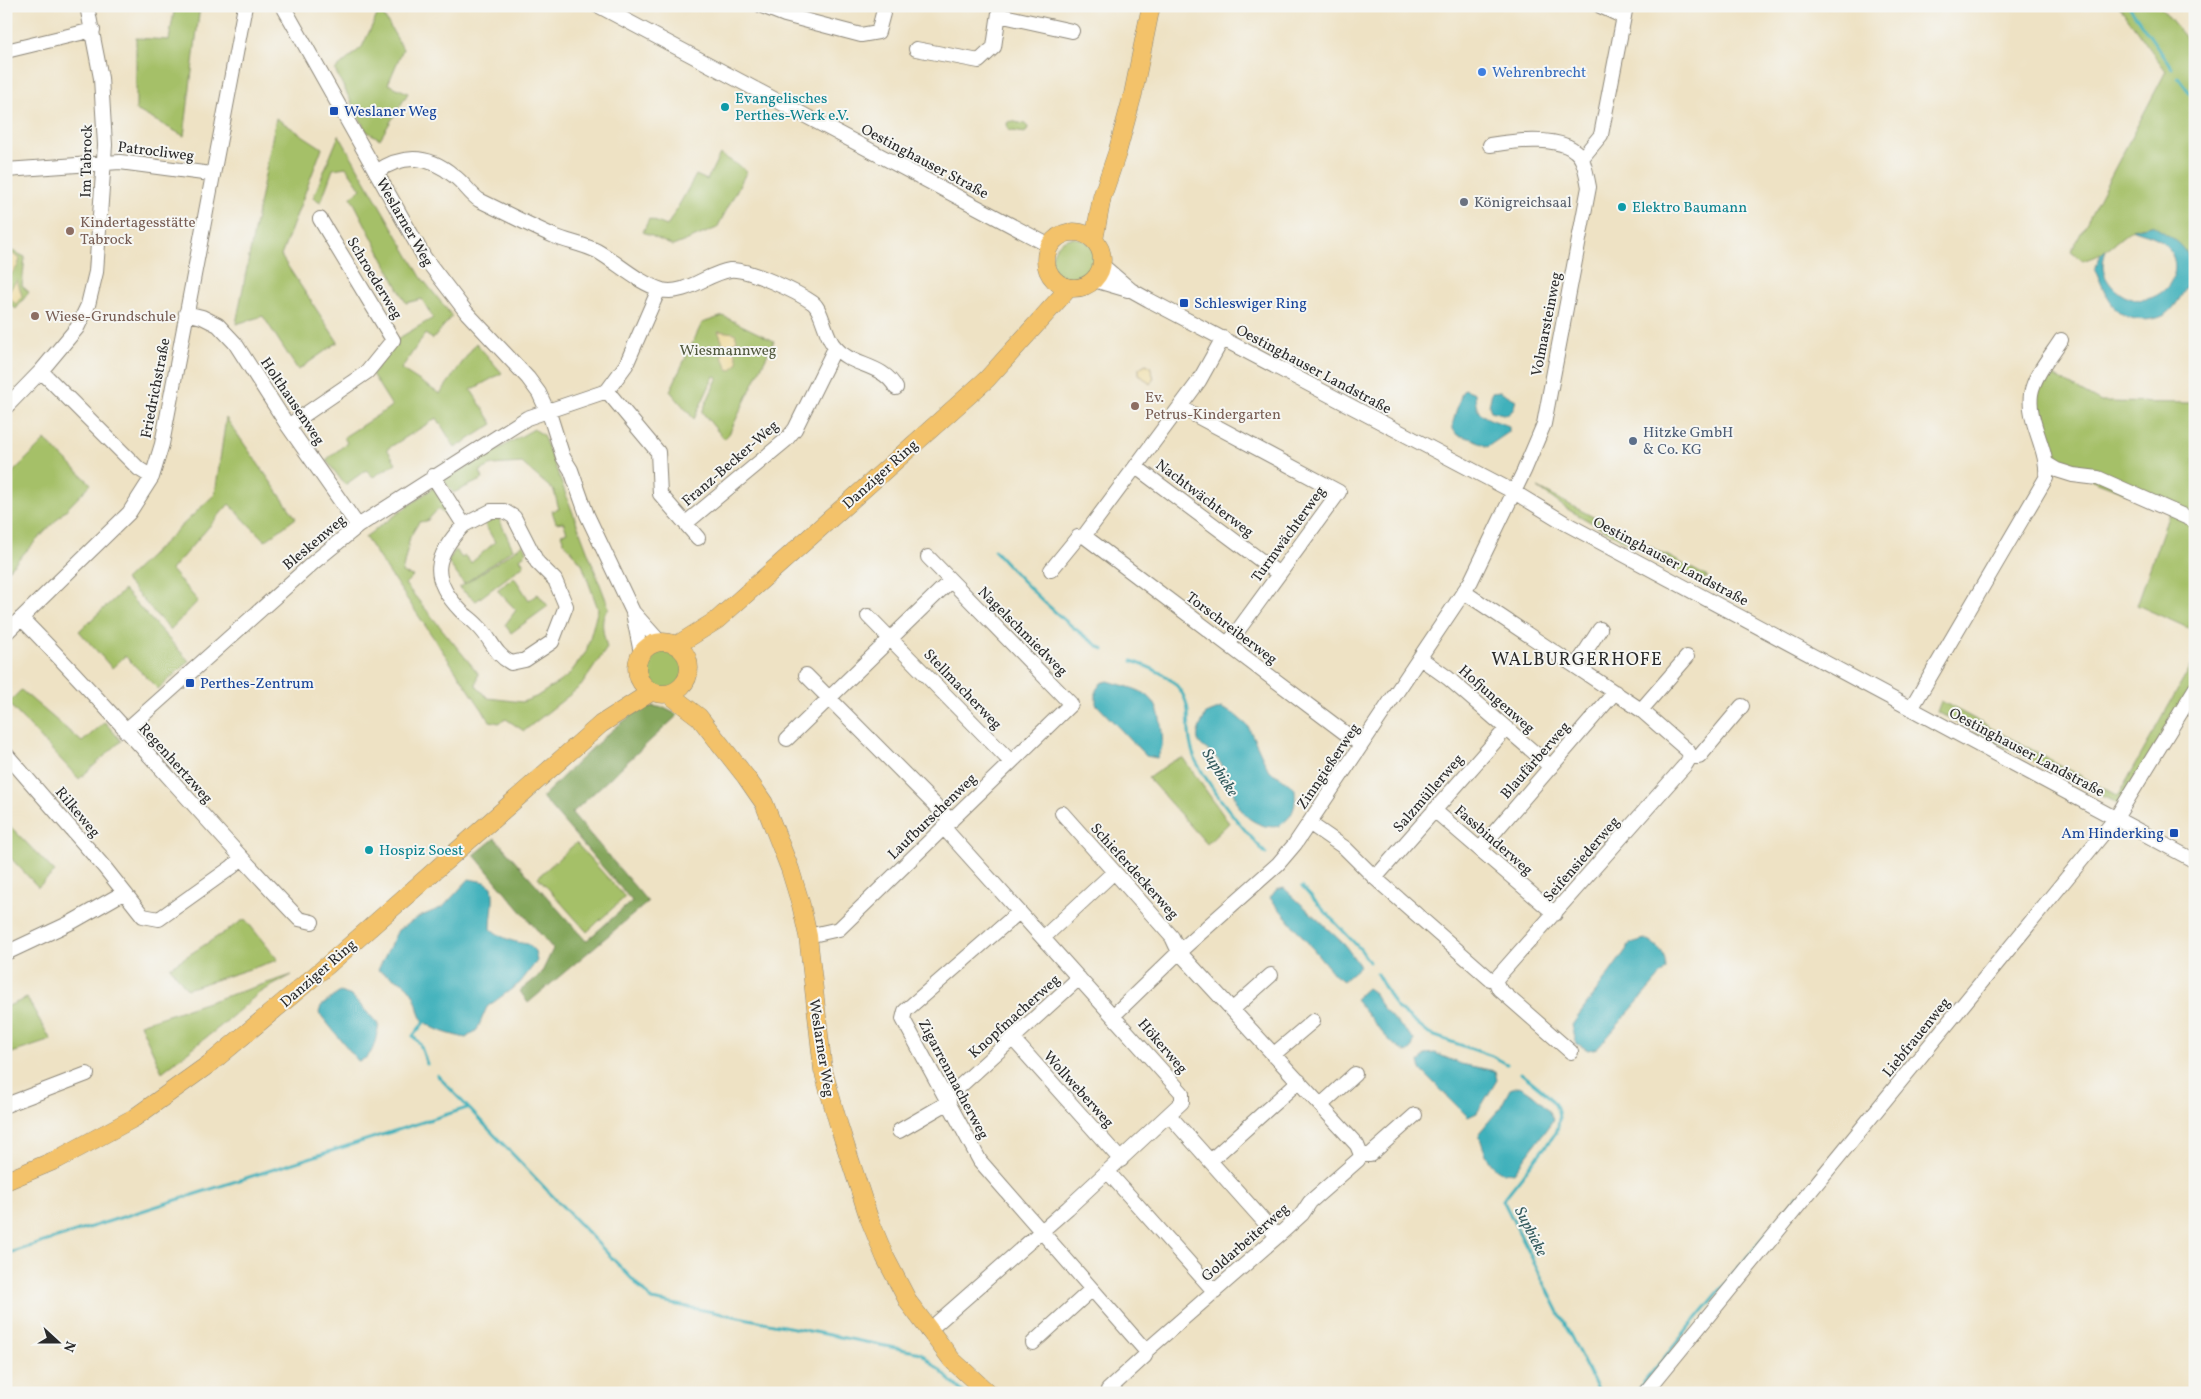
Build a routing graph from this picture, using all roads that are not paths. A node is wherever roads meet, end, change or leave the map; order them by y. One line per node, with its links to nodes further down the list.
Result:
1 (87, 6): 11 (street, Im Tabrock)
2 (245, 6): 20 (street, Friedrichstraße)
3 (284, 6): 19 (street, Weslarner Weg)
4 (762, 6): 5 (street)
5 (885, 6)
6 (1151, 6): 21 (main road)
7 (1600, 6): 10 (street)
8 (603, 7): 25 (street, Oestinghauser Straße)
9 (1000, 11): 12 (street); 13 (street)
10 (1625, 12): 16 (street)
11 (93, 30): 14 (street); 17 (street, Im Tabrock)
12 (1072, 31)
13 (916, 49)
14 (6, 51)
15 (1490, 145): 16 (street)
16 (1582, 158): 44 (street, Volmarsteinweg)
17 (105, 162): 18 (street, Patrocliweg); 20 (street, Patrocliweg); 33 (street, Im Tabrock)
18 (6, 170)
19 (376, 172): 28 (street); 38 (street, Weslarner Weg)
20 (211, 174): 29 (street, Friedrichstraße)
21 (1102, 197): 23 (main road); 24 (main road)
22 (320, 219): 39 (street, Schroederweg)
23 (1076, 232): 24 (main road); 25 (main road)
24 (1094, 240): 26 (main road)
25 (1050, 246): 27 (main road)
26 (1098, 273): 27 (main road); 30 (street, Oestinghauser Landstraße)
27 (1062, 284): 59 (main road, Danziger Ring)
28 (659, 289): 32 (street); 35 (street)
29 (186, 313): 39 (street, Holthausenweg); 43 (street, Friedrichstraße)
30 (1223, 338): 37 (street); 44 (street, Oestinghauser Landstraße)
31 (2061, 340): 40 (street)
32 (835, 348): 34 (street); 46 (street, Franz-Becker-Weg)
33 (41, 371): 36 (street, Im Tabrock); 43 (street)
34 (896, 388)
35 (607, 391): 38 (street, Bleskenweg); 46 (street, Franz-Becker-Weg)
36 (6, 407)
37 (1180, 407): 41 (street); 53 (street, Turmwächterweg)
38 (550, 415): 42 (street, Bleskenweg); 56 (street, Weslarner Weg)
39 (288, 426): 48 (street, Holthausenweg)
40 (2047, 464): 45 (street); 81 (street)
41 (1136, 467): 49 (street); 53 (street, Nachtwächterweg)
42 (433, 476): 47 (street); 48 (street, Bleskenweg)
43 (152, 477): 58 (street, Friedrichstraße)
44 (1514, 492): 55 (street, Zinngießerweg); 81 (street, Oestinghauser Landstraße)
45 (2195, 521)
46 (686, 522): 50 (street, Franz-Becker-Weg)
47 (464, 525): 47 (street)
48 (358, 526): 86 (street, Bleskenweg)
49 (1084, 536): 52 (street); 64 (street, Torschreiberweg)
50 (698, 538)
51 (928, 557): 54 (street, Nagelschmiedweg)
52 (1051, 570)
53 (1279, 574): 64 (street, Turmwächterweg)
54 (950, 581): 62 (street); 79 (street, Nagelschmiedweg)
55 (1464, 592): 69 (street, Zinngießerweg); 70 (street)
56 (633, 612): 63 (street, Weslarner Weg); 66 (street, Weslarner Weg)
57 (868, 616): 62 (street, Stellmacherweg)
58 (21, 618): 61 (street, Friedrichstraße); 86 (street, Regenhertzweg)
59 (717, 620): 65 (main road, Danziger Ring); 68 (main road, Danziger Ring)
60 (1600, 629): 70 (street)
61 (6, 633)
62 (891, 639): 78 (street); 91 (street, Stellmacherweg)
63 (659, 641): 65 (main road); 66 (main road)
64 (1228, 644): 88 (street, Torschreiberweg)
65 (677, 645): 68 (main road)
66 (641, 653): 72 (main road)
67 (1687, 657): 82 (street)
68 (688, 658): 73 (main road)
69 (1420, 658): 85 (street, Hofjungenweg); 88 (street, Zinngießerweg)
70 (1576, 666): 76 (street)
71 (806, 674): 78 (street)
72 (638, 676): 75 (main road); 84 (main road, Danziger Ring)
73 (685, 684): 77 (main road); 83 (main road, Weslarner Weg)
74 (2195, 689): 95 (street, Liebfrauenweg)
75 (651, 692): 77 (main road); 84 (main road, Danziger Ring)
76 (1615, 692): 82 (street); 92 (street, Blaufärberweg)
77 (669, 694): 83 (main road, Weslarner Weg)
78 (830, 698): 87 (street); 97 (street)
79 (1071, 704): 91 (street, Laufburschenweg)
80 (1742, 706): 90 (street, Seifensiederweg)
81 (1911, 709): 95 (street, Oestinghauser Landstraße)
82 (1641, 710): 90 (street)
83 (699, 717): 107 (main road, Weslarner Weg)
84 (601, 724): 133 (main road, Danziger Ring)
85 (1506, 729): 92 (street, Hofjungenweg); 93 (street, Salzmüllerweg)
86 (125, 731): 99 (street, Regenhertzweg)
87 (787, 739)
88 (1361, 745): 96 (street, Zinngießerweg)
89 (6, 754): 103 (street, Rilkeweg)
90 (1690, 757): 105 (street, Seifensiederweg)
91 (1011, 762): 97 (street, Laufburschenweg)
92 (1550, 767): 98 (street, Blaufärberweg)
93 (1434, 810): 98 (street, Fassbinderweg); 102 (street, Salzmüllerweg)
94 (1062, 813): 101 (street, Schieferdeckerweg)
95 (2116, 818): 100 (street, Oestinghauser Landstraße); 143 (street, Liebfrauenweg)
96 (1309, 823): 102 (street); 109 (street, Zinngießerweg)
97 (948, 824): 104 (street, Hökerweg); 107 (street, Laufburschenweg)
98 (1480, 849): 105 (street, Fassbinderweg)
99 (241, 858): 103 (street, Rilkeweg); 106 (street, Regenhertzweg)
100 (2195, 861)
101 (1114, 872): 108 (street); 109 (street, Schieferdeckerweg)
102 (1375, 878): 113 (street)
103 (123, 893): 110 (street)
104 (1019, 912): 108 (street, Hökerweg); 123 (street, Zigarrenmacherweg)
105 (1555, 914): 113 (street, Seifensiederweg)
106 (312, 922)
107 (808, 936): 138 (main road, Weslarner Weg)
108 (1043, 938): 112 (street, Hökerweg)
109 (1180, 952): 114 (street); 115 (street, Zinngießerweg)
110 (6, 953)
111 (1271, 975): 114 (street)
112 (1079, 978): 115 (street, Hökerweg); 117 (street, Knopfmacherweg)
113 (1495, 980): 118 (street)
114 (1233, 1010): 119 (street)
115 (1114, 1015): 127 (street, Hökerweg)
116 (1312, 1021): 119 (street)
117 (1012, 1039): 123 (street, Knopfmacherweg); 130 (street, Wollweberweg)
118 (1571, 1052)
119 (1274, 1055): 122 (street)
120 (87, 1074): 124 (street)
121 (1355, 1074): 125 (street)
122 (1299, 1081): 125 (street); 131 (street)
123 (948, 1100): 128 (street, Knopfmacherweg); 134 (street, Zigarrenmacherweg)
124 (6, 1105)
125 (1321, 1105): 129 (street)
126 (1415, 1115): 129 (street, Goldarbeiterweg)
127 (1169, 1116): 130 (street, Hökerweg); 131 (street)
128 (899, 1131)
129 (1361, 1155): 135 (street, Goldarbeiterweg)
130 (1121, 1160): 132 (street, Hökerweg)
131 (1210, 1161): 135 (street)
132 (1108, 1172): 134 (street, Hökerweg); 137 (street)
133 (6, 1180)
134 (1041, 1230): 136 (street); 138 (street, Hökerweg)
135 (1277, 1236): 137 (street, Goldarbeiterweg)
136 (1091, 1290): 139 (street); 140 (street)
137 (1215, 1292): 140 (street, Goldarbeiterweg)
138 (928, 1331): 142 (main road, Weslarner Weg)
139 (1033, 1342)
140 (1146, 1351): 141 (street, Goldarbeiterweg)
141 (1108, 1390)
142 (988, 1393)
143 (1645, 1393)

